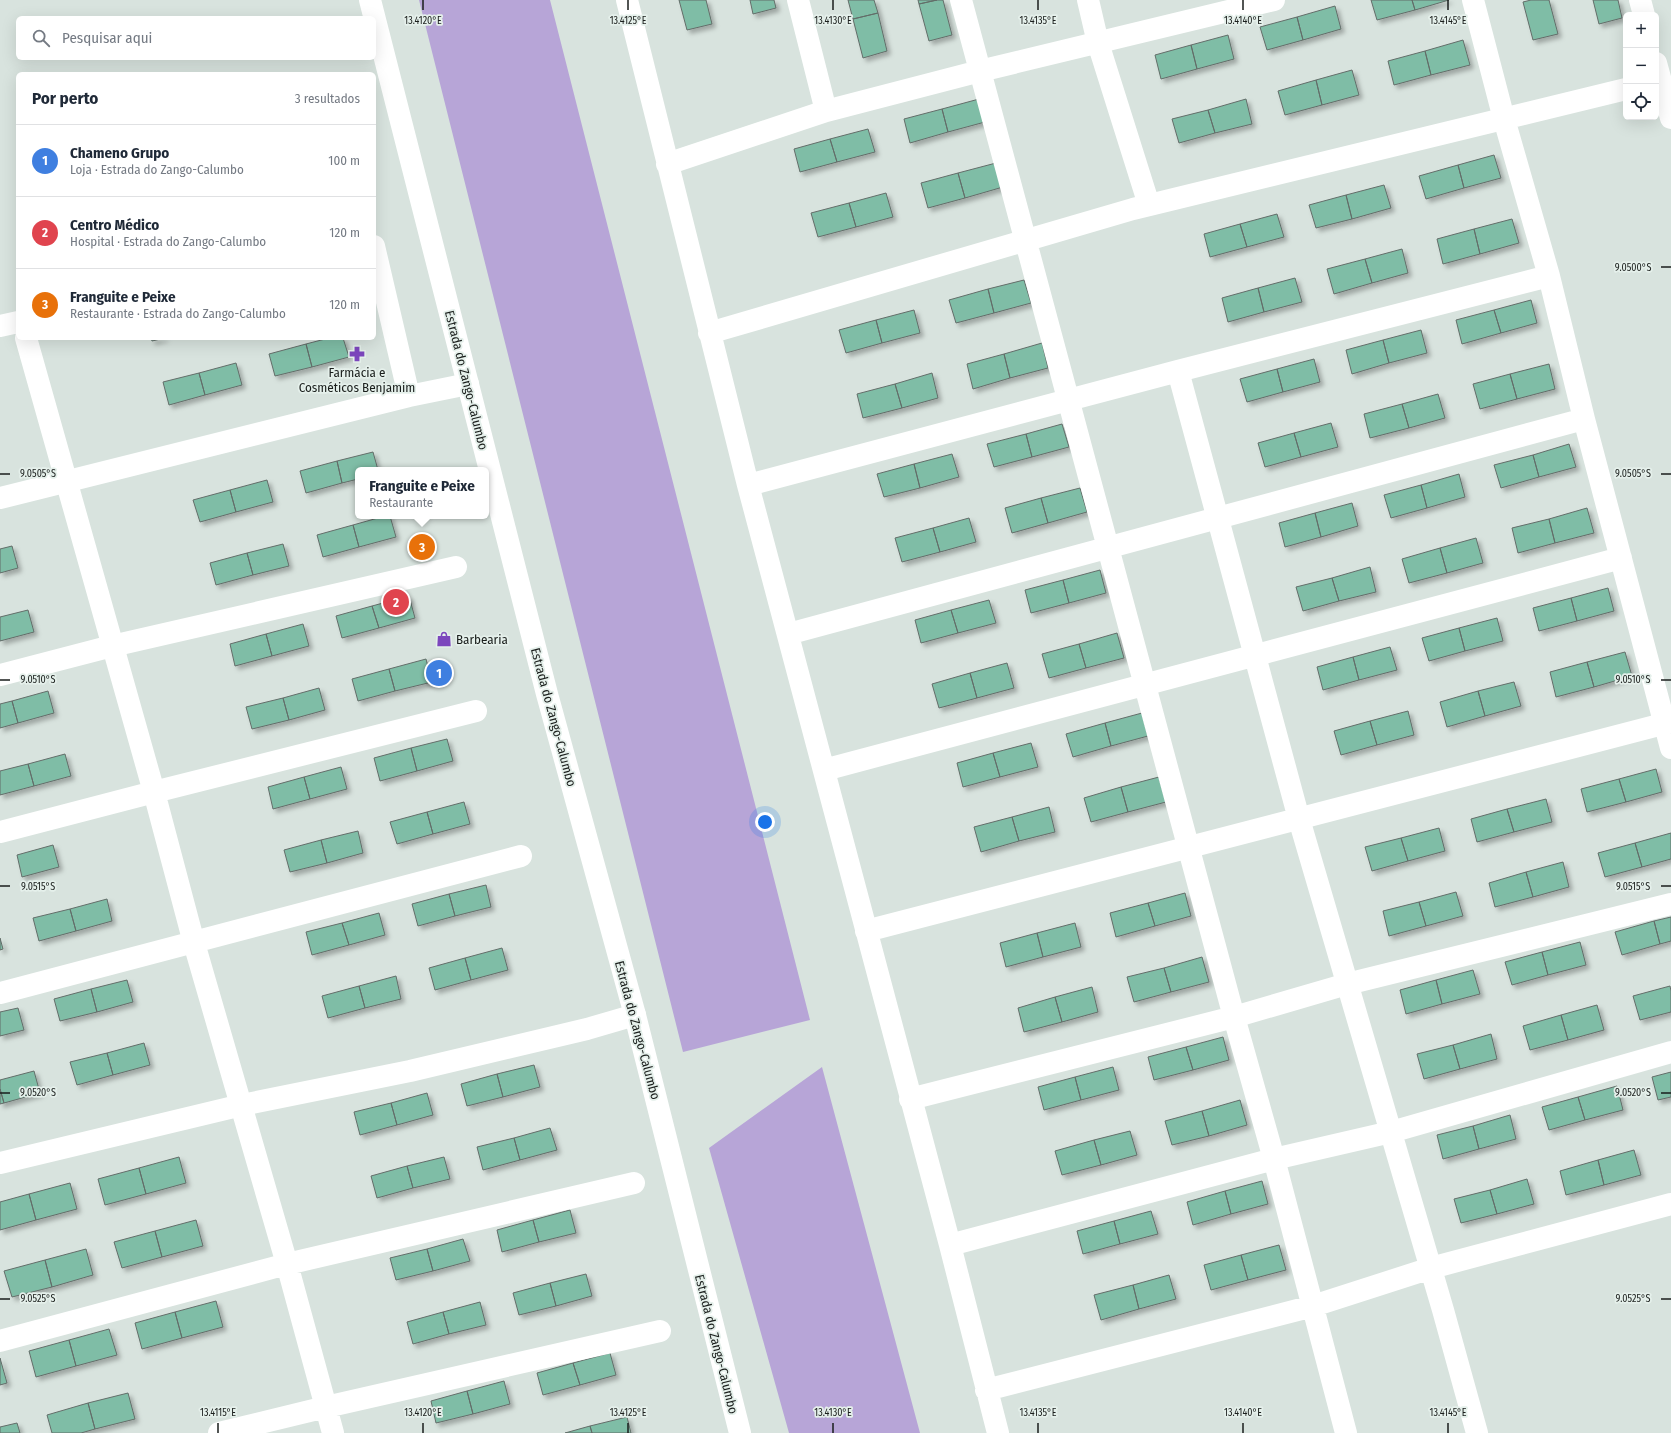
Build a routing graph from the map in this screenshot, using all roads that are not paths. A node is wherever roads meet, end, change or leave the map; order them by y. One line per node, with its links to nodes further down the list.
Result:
1 (370, 0): 10 (street, Estrada do Zango-Calumbo)
2 (627, 0): 19 (street)
3 (798, 0): 16 (street)
4 (961, 0): 13 (street)
5 (1088, 0): 12 (street)
6 (1274, 0): 12 (street)
7 (1473, 0): 18 (street)
8 (1640, 0): 9 (street)
9 (1643, 12)
10 (374, 16)
11 (376, 24): 29 (street, Estrada do Zango-Calumbo)
12 (1098, 43): 13 (street); 20 (street)
13 (980, 71): 16 (street); 21 (street)
14 (1661, 76): 17 (street)
15 (1623, 90): 18 (street)
16 (826, 111): 19 (street)
17 (1671, 118)
18 (1504, 119): 20 (street); 23 (street)
19 (667, 164): 26 (street)
20 (1149, 205): 21 (street)
21 (1026, 240): 26 (street); 31 (street)
22 (376, 255): 30 (street)
23 (1549, 276): 28 (street); 32 (street)
24 (16, 322): 25 (street)
25 (0, 326)
26 (709, 333): 34 (street)
27 (27, 340): 33 (street)
28 (1178, 371): 31 (street); 36 (street)
29 (468, 384): 30 (street); 59 (street, Estrada do Zango-Calumbo)
30 (409, 396): 33 (street)
31 (1069, 400): 34 (street); 37 (street)
32 (1584, 419): 36 (street); 38 (street)
33 (66, 481): 35 (street); 41 (street)
34 (748, 485): 40 (street)
35 (0, 498)
36 (1217, 518): 37 (street); 42 (street)
37 (1108, 547): 40 (street); 44 (street)
38 (1621, 558): 42 (street); 46 (street)
39 (456, 567): 41 (street)
40 (788, 634): 48 (street)
41 (112, 646): 43 (street); 49 (street)
42 (1255, 656): 44 (street); 50 (street)
43 (0, 675)
44 (1145, 685): 48 (street); 52 (street)
45 (476, 711): 49 (street)
46 (1668, 723): 47 (street); 50 (street)
47 (1671, 748)
48 (824, 770): 55 (street)
49 (154, 792): 51 (street); 56 (street)
50 (1299, 819): 52 (street); 57 (street)
51 (0, 832)
52 (1189, 847): 55 (street); 60 (street)
53 (521, 856): 56 (street)
54 (1671, 904): 57 (street)
55 (866, 931): 62 (street)
56 (194, 943): 58 (street); 63 (street)
57 (1347, 984): 60 (street); 64 (street)
58 (0, 993)
59 (635, 1015): 63 (street); 79 (street, Estrada do Zango-Calumbo)
60 (1234, 1017): 62 (street); 65 (street)
61 (1671, 1052): 64 (street)
62 (910, 1099): 69 (street)
63 (242, 1105): 66 (street); 70 (street)
64 (1391, 1132): 65 (street); 71 (street)
65 (1274, 1159): 69 (street); 72 (street)
66 (0, 1164)
67 (634, 1183): 70 (street)
68 (1671, 1204): 71 (street)
69 (950, 1245): 75 (street)
70 (287, 1264): 74 (street); 76 (street)
71 (1431, 1268): 72 (street); 82 (street)
72 (1313, 1306): 75 (street); 81 (street)
73 (660, 1331): 76 (street)
74 (0, 1341)
75 (986, 1390): 80 (street)
76 (326, 1407): 77 (street); 78 (street)
77 (219, 1433)
78 (333, 1433)
79 (740, 1433)
80 (998, 1433)
81 (1346, 1433)
82 (1477, 1433)

